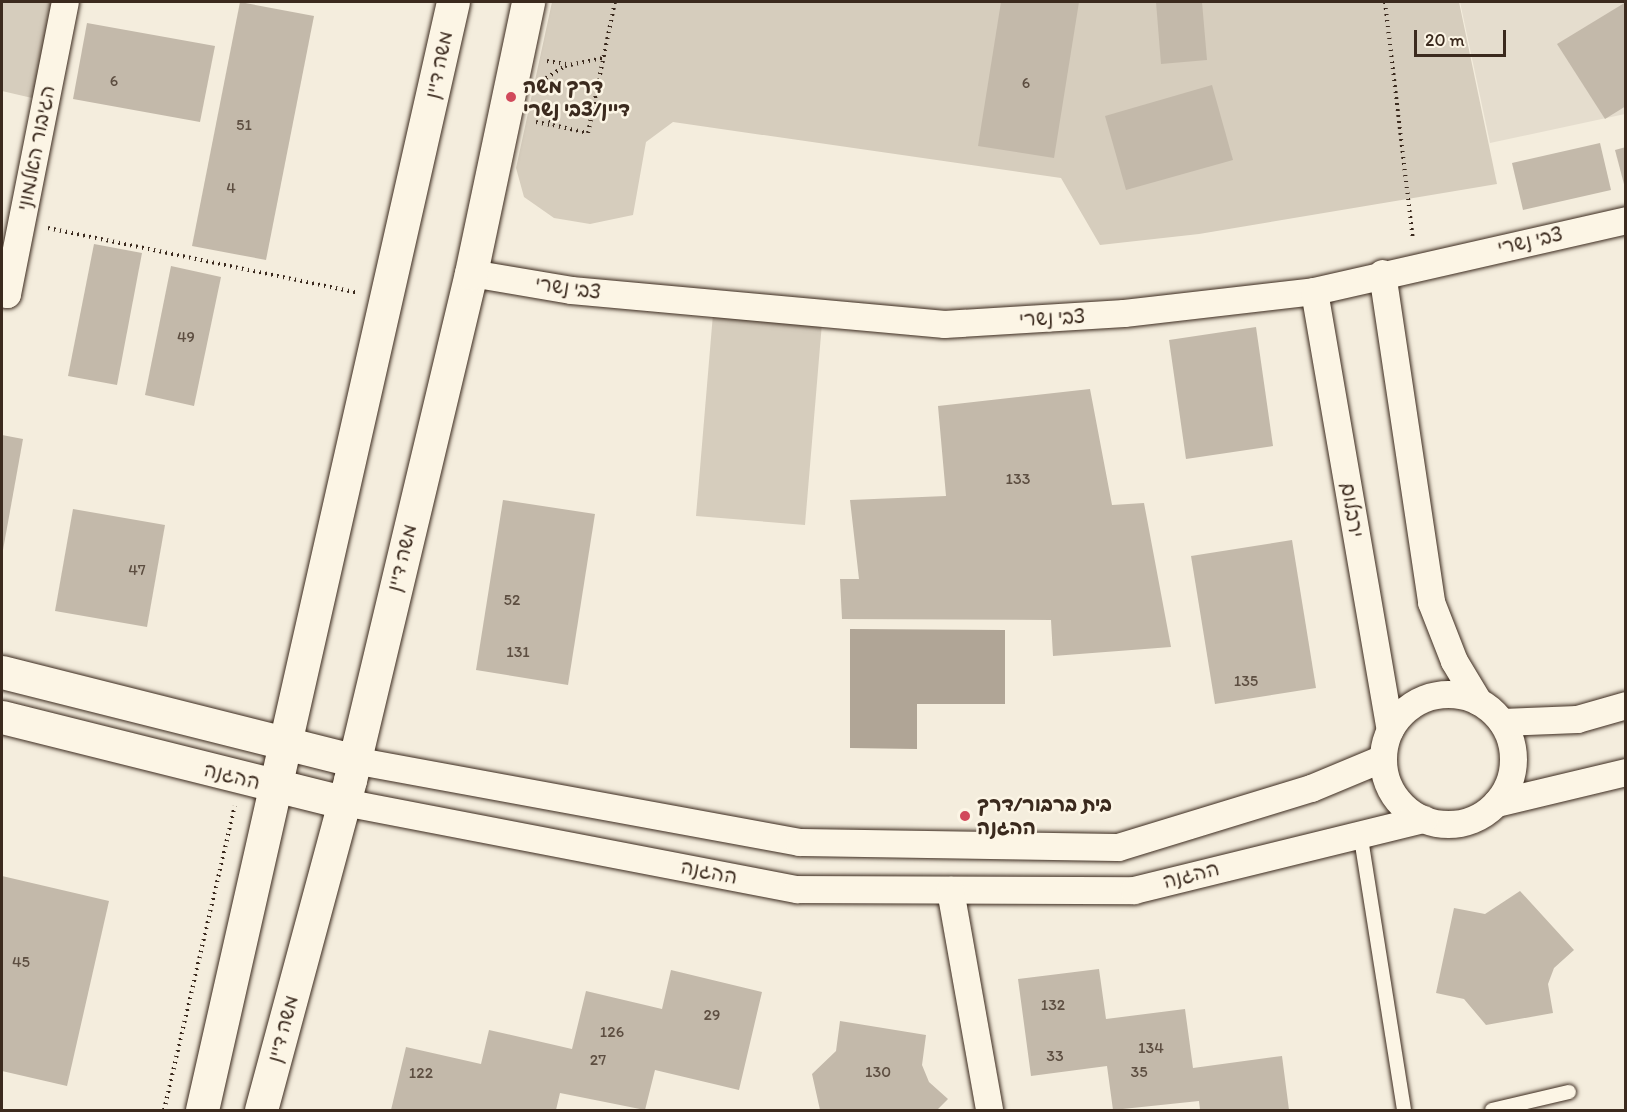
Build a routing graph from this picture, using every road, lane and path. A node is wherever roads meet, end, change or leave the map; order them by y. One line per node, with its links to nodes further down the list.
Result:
1 (64, 2): 12 (street, הגיבור האלמוני)
2 (453, 2): 18 (street, משה דיין)
3 (528, 2): 14 (street, משה דיין)
4 (615, 2): 7 (path)
5 (1385, 2): 13 (path)
6 (541, 57): 8 (path)
7 (603, 58): 8 (path); 10 (path)
8 (573, 64): 9 (path)
9 (543, 83)
10 (538, 97)
11 (1626, 220): 13 (street, צבי נשרי)
12 (21, 222): 17 (street, הגיבור האלמוני); 18 (path)
13 (1419, 266): 15 (street, צבי נשרי)
14 (471, 273): 16 (street, צבי נשרי); 27 (street, משה דיין)
15 (1382, 273): 16 (street, צבי נשרי); 20 (street)
16 (1314, 291): 24 (street, ירבלום)
17 (4, 293)
18 (388, 303): 25 (street, משה דיין)
19 (2, 672): 25 (street)
20 (1478, 701): 23 (street); 24 (street)
21 (1626, 705): 23 (street)
22 (2, 717): 29 (street, ההגנה)
23 (1502, 722): 31 (street)
24 (1390, 729): 26 (street)
25 (286, 744): 27 (street); 29 (street, משה דיין)
26 (1383, 758): 27 (street); 32 (street)
27 (353, 760): 30 (street, משה דיין)
28 (1626, 772): 31 (street)
29 (277, 787): 30 (street, ההגנה); 36 (street, משה דיין)
30 (344, 802): 34 (street, ההגנה); 37 (street, משה דיין)
31 (1496, 803): 32 (street)
32 (1423, 819): 33 (street, ההגנה)
33 (1359, 832): 34 (street, ההגנה); 39 (lane)
34 (950, 890): 38 (street)
35 (1569, 1092): 40 (lane)
36 (202, 1110)
37 (261, 1110)
38 (989, 1110)
39 (1404, 1110)
40 (1492, 1110)

